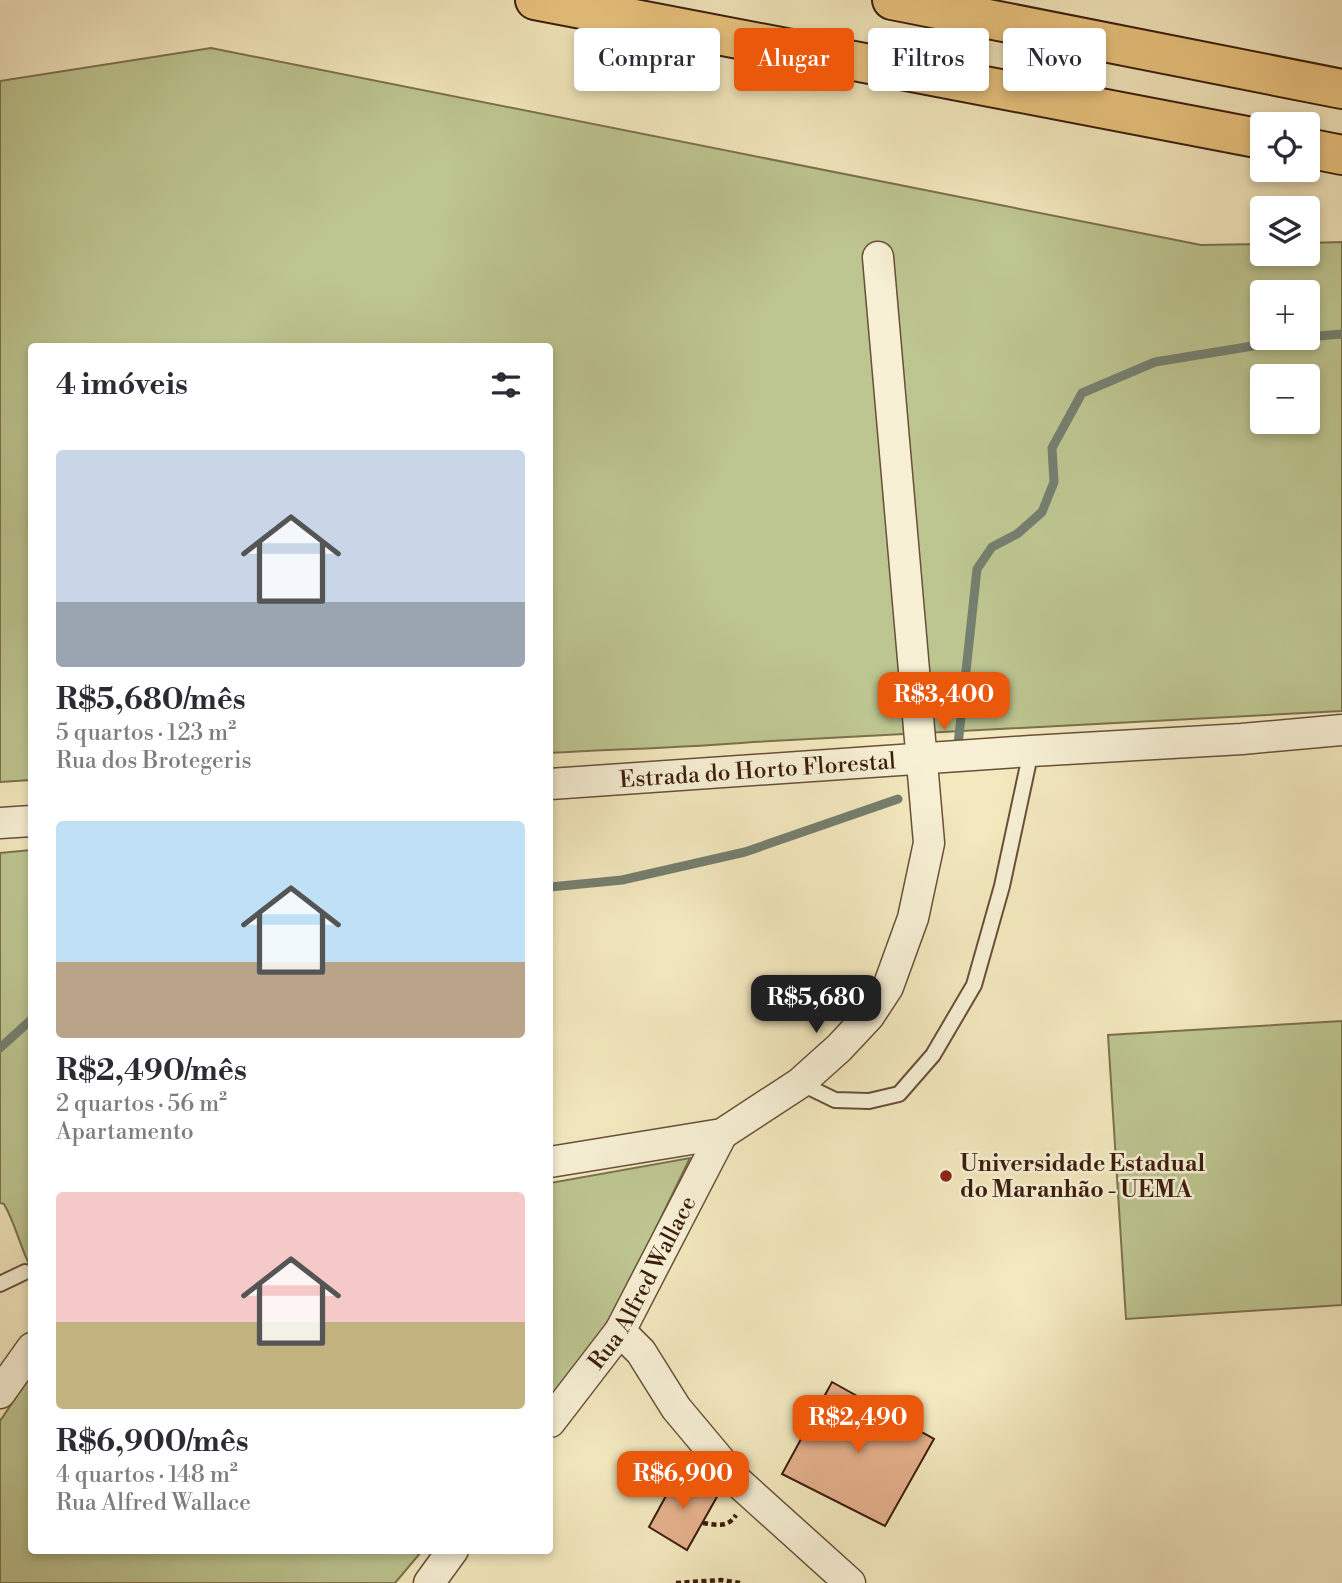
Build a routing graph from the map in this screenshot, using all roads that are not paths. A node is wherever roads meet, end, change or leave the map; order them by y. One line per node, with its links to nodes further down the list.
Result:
1 (535, 0): 4 (main road)
2 (892, 0): 3 (main road)
3 (1342, 89)
4 (1250, 137)
5 (1320, 151): 6 (main road)
6 (1342, 155)
7 (878, 257): 10 (street)
8 (1342, 730): 9 (street, Estrada do Horto Florestal)
9 (1031, 751): 10 (street, Estrada do Horto Florestal); 14 (lane)
10 (921, 760): 11 (street, Estrada do Horto Florestal); 14 (street)
11 (553, 784)
12 (28, 821): 13 (street)
13 (0, 823)
14 (800, 1083): 15 (street)
15 (722, 1134): 16 (street); 19 (street, Rua Alfred Wallace)
16 (553, 1162)
17 (25, 1272): 18 (lane)
18 (0, 1284)
19 (620, 1331): 22 (street, Rua Alfred Wallace); 25 (street)
20 (28, 1354): 21 (street)
21 (0, 1393)
22 (553, 1418)
23 (450, 1554): 24 (street)
24 (429, 1583)
25 (850, 1583)

